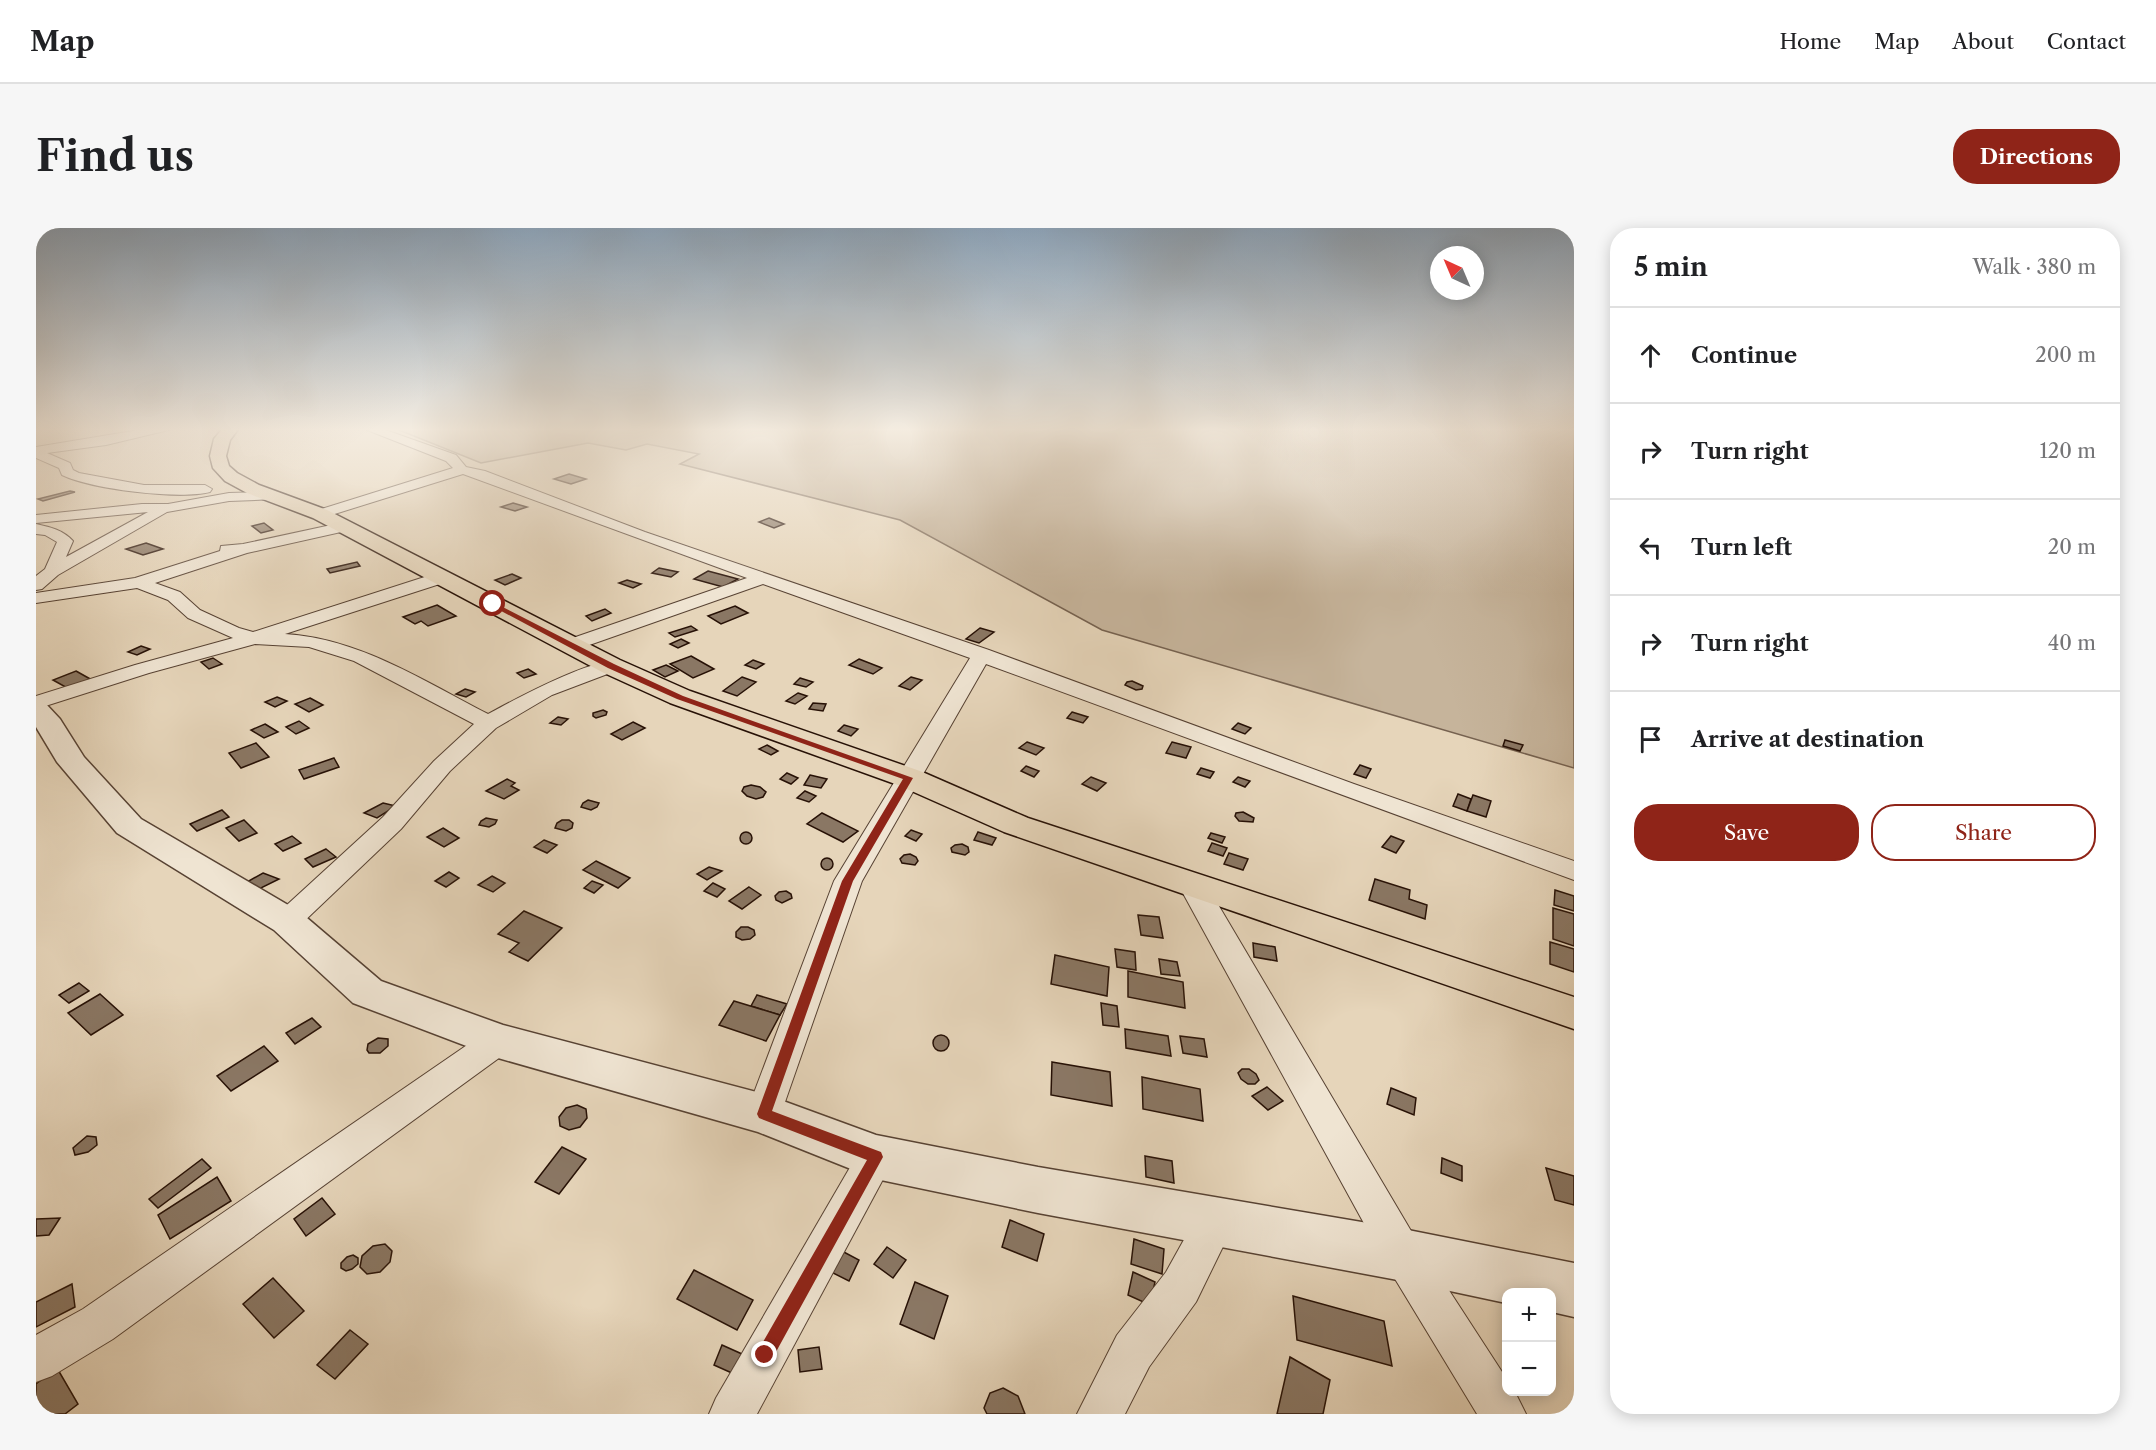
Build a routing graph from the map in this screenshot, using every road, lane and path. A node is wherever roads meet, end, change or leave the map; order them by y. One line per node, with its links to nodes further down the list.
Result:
1 (114, 483): 5 (street)
2 (245, 483): 5 (main road)
3 (427, 483): 8 (street)
4 (504, 483): 12 (street)
5 (263, 492): 6 (street); 8 (main road)
6 (168, 508): 7 (street); 10 (street)
7 (36, 519)
8 (332, 520): 11 (main road); 13 (street)
9 (36, 529): 10 (street)
10 (52, 571): 14 (street)
11 (443, 577): 16 (street); 17 (main road)
12 (765, 578): 17 (street); 18 (street)
13 (138, 583): 15 (street); 16 (street)
14 (36, 585)
15 (36, 598)
16 (255, 638): 20 (street); 22 (street)
17 (571, 645): 19 (main road)
18 (982, 654): 23 (street); 24 (street)
19 (611, 666): 22 (street); 23 (main road)
20 (36, 703)
21 (36, 710): 26 (street)
22 (488, 723): 26 (street)
23 (909, 778): 25 (main road); 29 (street)
24 (1574, 871)
25 (1193, 886): 27 (main road); 32 (street)
26 (287, 921): 28 (street)
27 (1574, 1013)
28 (498, 1041): 29 (street); 34 (street)
29 (764, 1114): 30 (street)
30 (876, 1157): 31 (street); 35 (street)
31 (1215, 1222): 32 (street); 36 (street)
32 (1403, 1255): 33 (street); 37 (street)
33 (1574, 1290)
34 (36, 1360)
35 (732, 1414)
36 (1100, 1414)
37 (1503, 1414)

